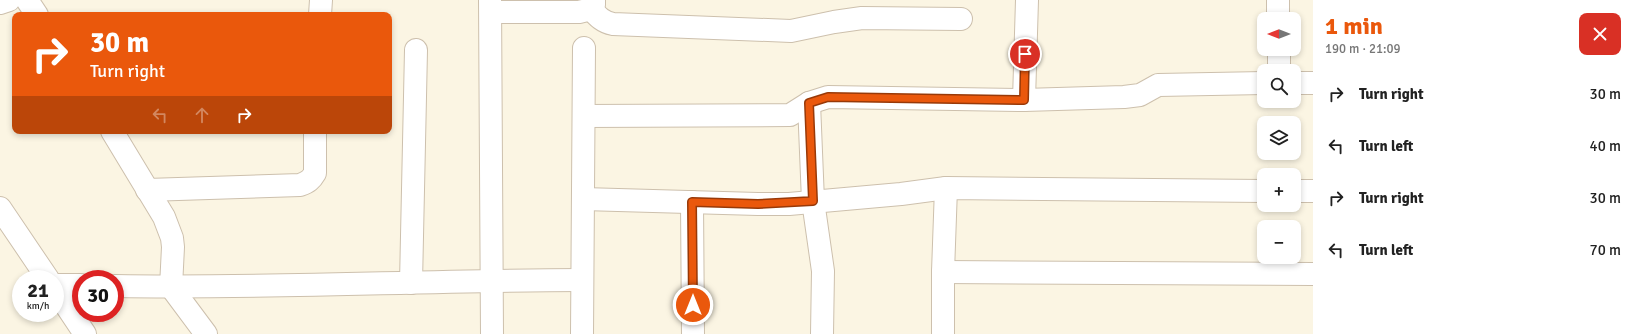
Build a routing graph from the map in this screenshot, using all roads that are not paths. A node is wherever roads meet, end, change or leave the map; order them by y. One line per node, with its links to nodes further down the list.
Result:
1 (9, 0): 6 (street)
2 (27, 0): 9 (street)
3 (321, 0): 10 (street)
4 (1027, 0): 18 (street)
5 (1278, 0): 11 (street)
6 (0, 3)
7 (593, 5): 8 (street); 12 (street)
8 (490, 6): 35 (street)
9 (35, 12)
10 (320, 12)
11 (1278, 12)
12 (961, 19)
13 (584, 48): 20 (street)
14 (416, 50): 37 (street)
15 (1257, 83): 18 (street)
16 (1301, 83): 17 (street)
17 (1313, 83)
18 (1024, 100): 19 (street)
19 (809, 103): 20 (street); 29 (street)
20 (584, 116): 28 (street)
21 (114, 134): 24 (street)
22 (315, 134): 24 (street)
23 (946, 188): 25 (street); 29 (street); 33 (street)
24 (147, 190): 39 (street)
25 (1257, 191)
26 (1301, 191): 27 (street)
27 (1313, 191)
28 (583, 199): 30 (street); 36 (street)
29 (813, 201): 30 (street); 46 (street)
30 (692, 202): 45 (street)
31 (0, 208): 32 (street)
32 (42, 270)
33 (943, 272): 34 (street); 47 (street)
34 (1313, 274)
35 (492, 280): 36 (street); 37 (street); 43 (street)
36 (582, 280): 44 (street)
37 (411, 283): 39 (street)
38 (124, 286): 39 (street)
39 (171, 287): 42 (street)
40 (64, 304): 41 (street)
41 (80, 332)
42 (206, 334)
43 (492, 334)
44 (582, 334)
45 (693, 334)
46 (822, 334)
47 (943, 334)

